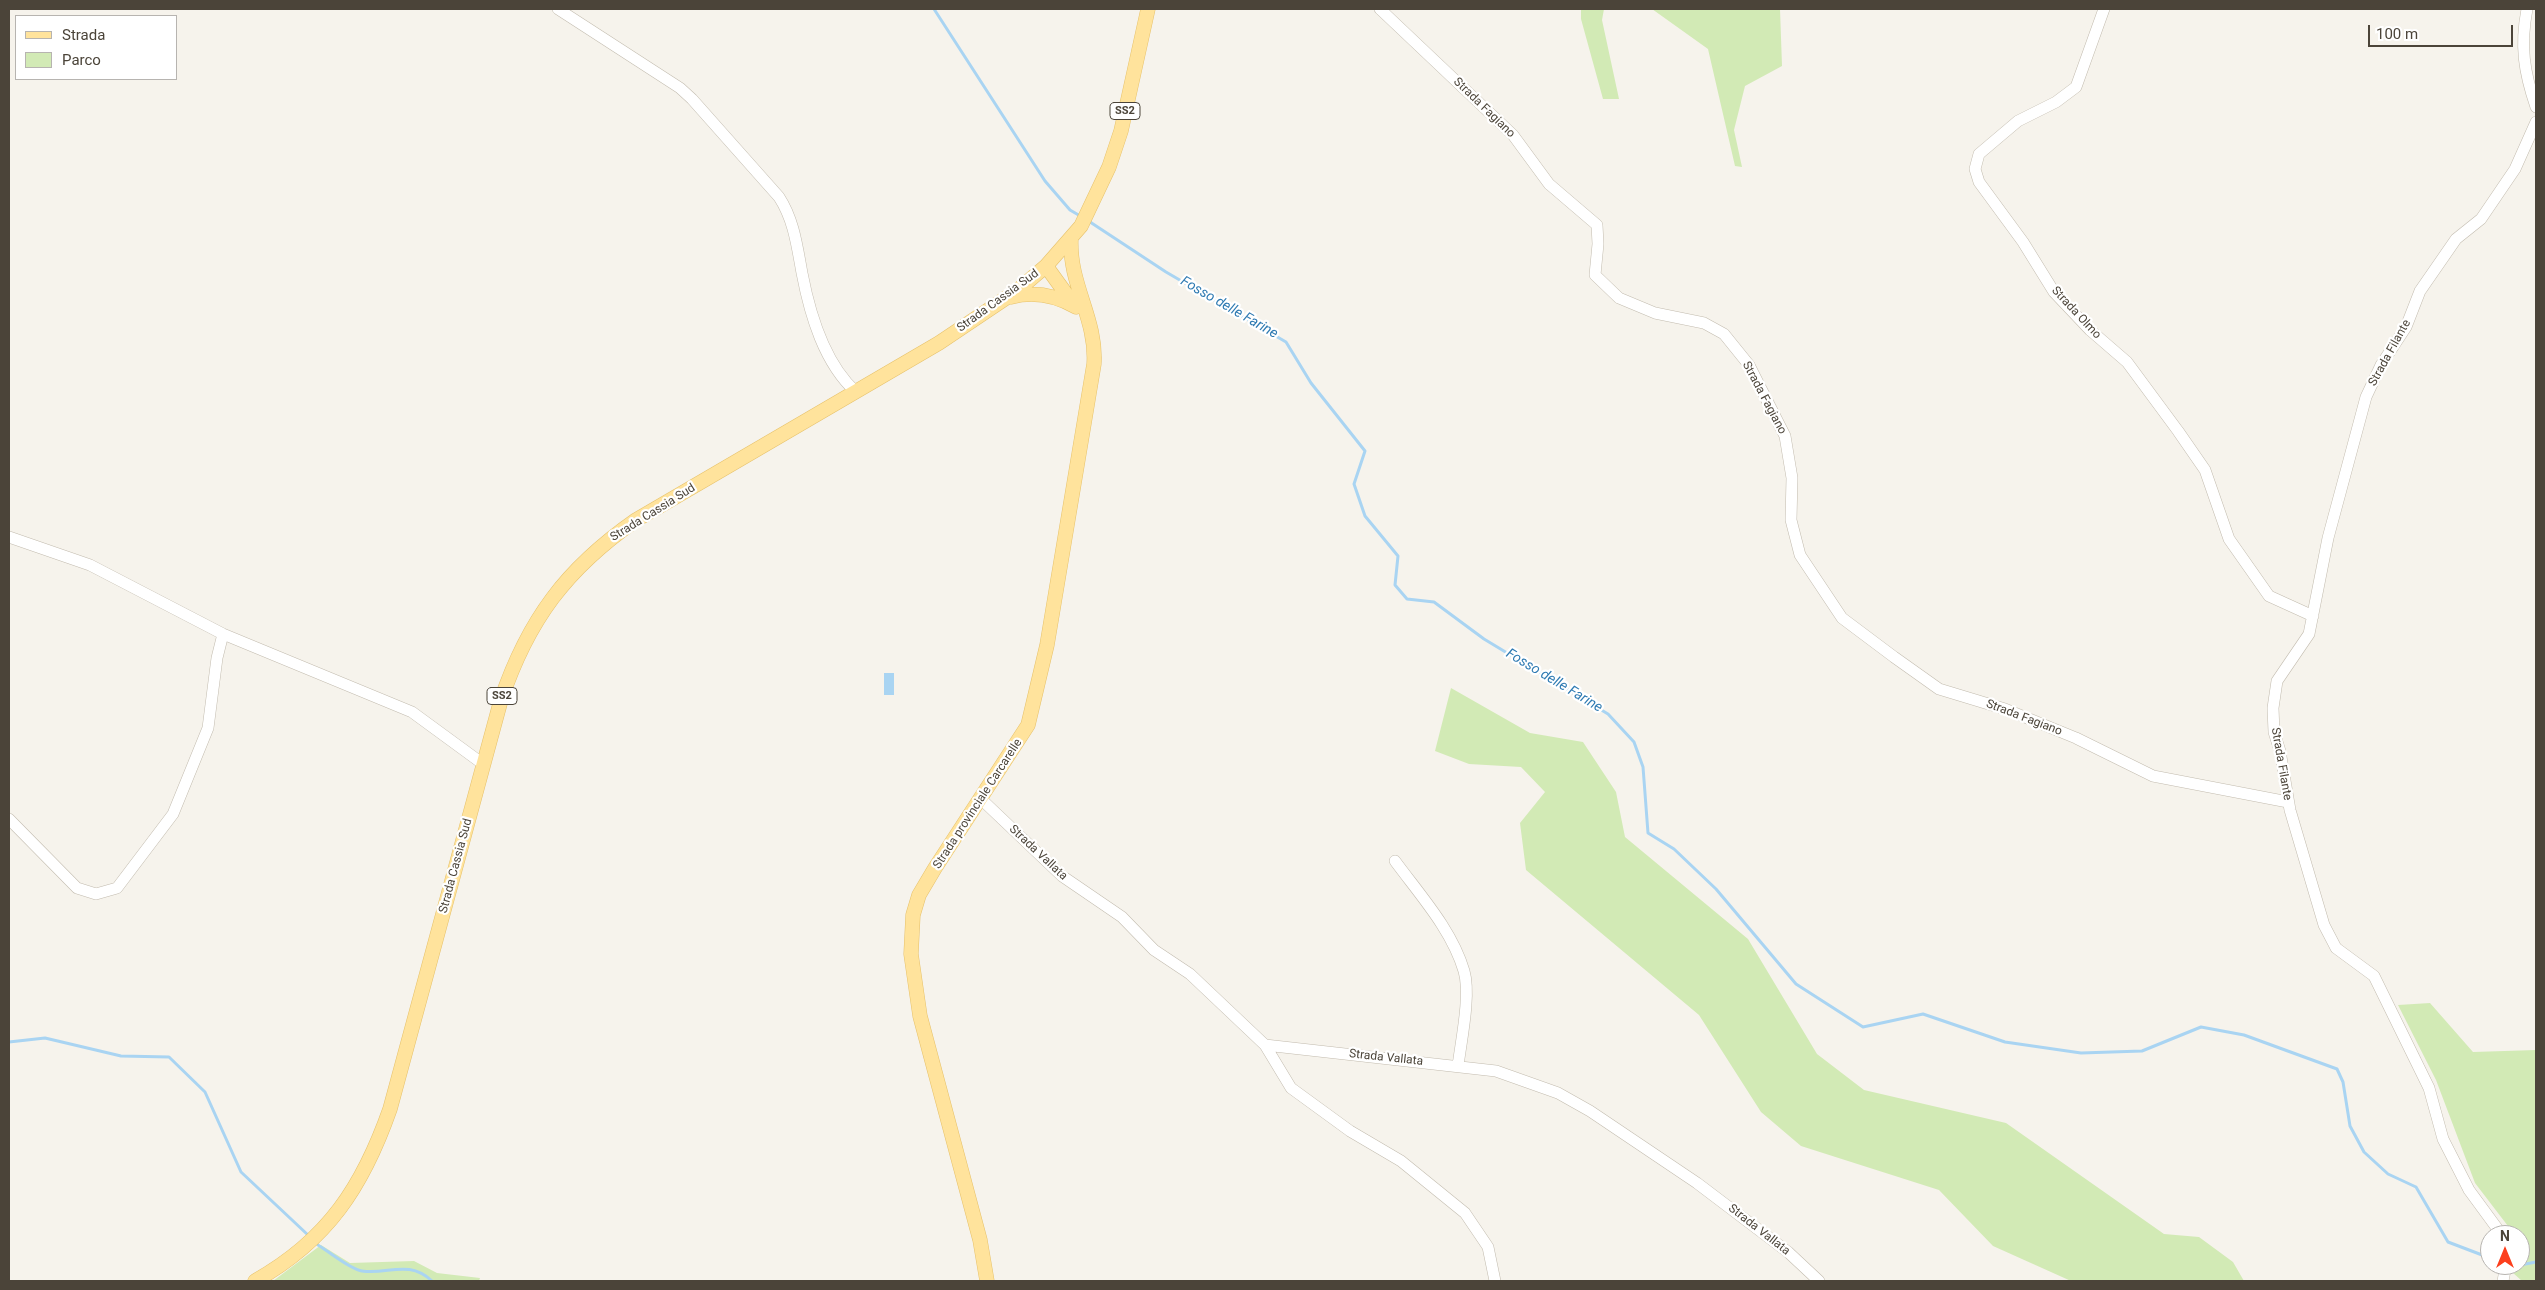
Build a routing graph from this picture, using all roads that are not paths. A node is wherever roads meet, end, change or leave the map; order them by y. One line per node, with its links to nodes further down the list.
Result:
1 (558, 9): 14 (street)
2 (1148, 9): 8 (main road, Strada Cassia Sud / SS2)
3 (1380, 9): 20 (street, Strada Fagiano)
4 (2104, 9): 16 (street, Strada Olmo)
5 (2527, 9): 6 (street)
6 (2536, 107)
7 (2536, 122): 16 (street, Strada Filante)
8 (1071, 239): 9 (main road, Strada Cassia Sud / SS2); 10 (main road, Strada provinciale Carcarelle)
9 (1046, 266): 10 (main road); 11 (main road, Strada Cassia Sud / SS2); 12 (main road)
10 (1078, 291): 13 (main road, Strada provinciale Carcarelle)
11 (1003, 300): 12 (main road); 14 (main road, Strada Cassia Sud / SS2)
12 (1076, 307): 13 (main road)
13 (1089, 320): 19 (main road, Strada provinciale Carcarelle)
14 (856, 392): 18 (main road, Strada Cassia Sud / SS2)
15 (9, 537): 17 (street)
16 (2313, 616): 20 (street, Strada Filante)
17 (223, 634): 18 (street); 21 (street)
18 (483, 764): 26 (main road, Strada Cassia Sud / SS2)
19 (981, 799): 23 (street, Strada Vallata); 27 (main road, Strada provinciale Carcarelle)
20 (2288, 802): 25 (street, Strada Filante)
21 (9, 819)
22 (1395, 861): 24 (street)
23 (1265, 1045): 24 (street, Strada Vallata); 28 (street)
24 (1458, 1066): 29 (street, Strada Vallata)
25 (2495, 1225)
26 (255, 1281)
27 (987, 1281)
28 (1495, 1281)
29 (1819, 1281)

